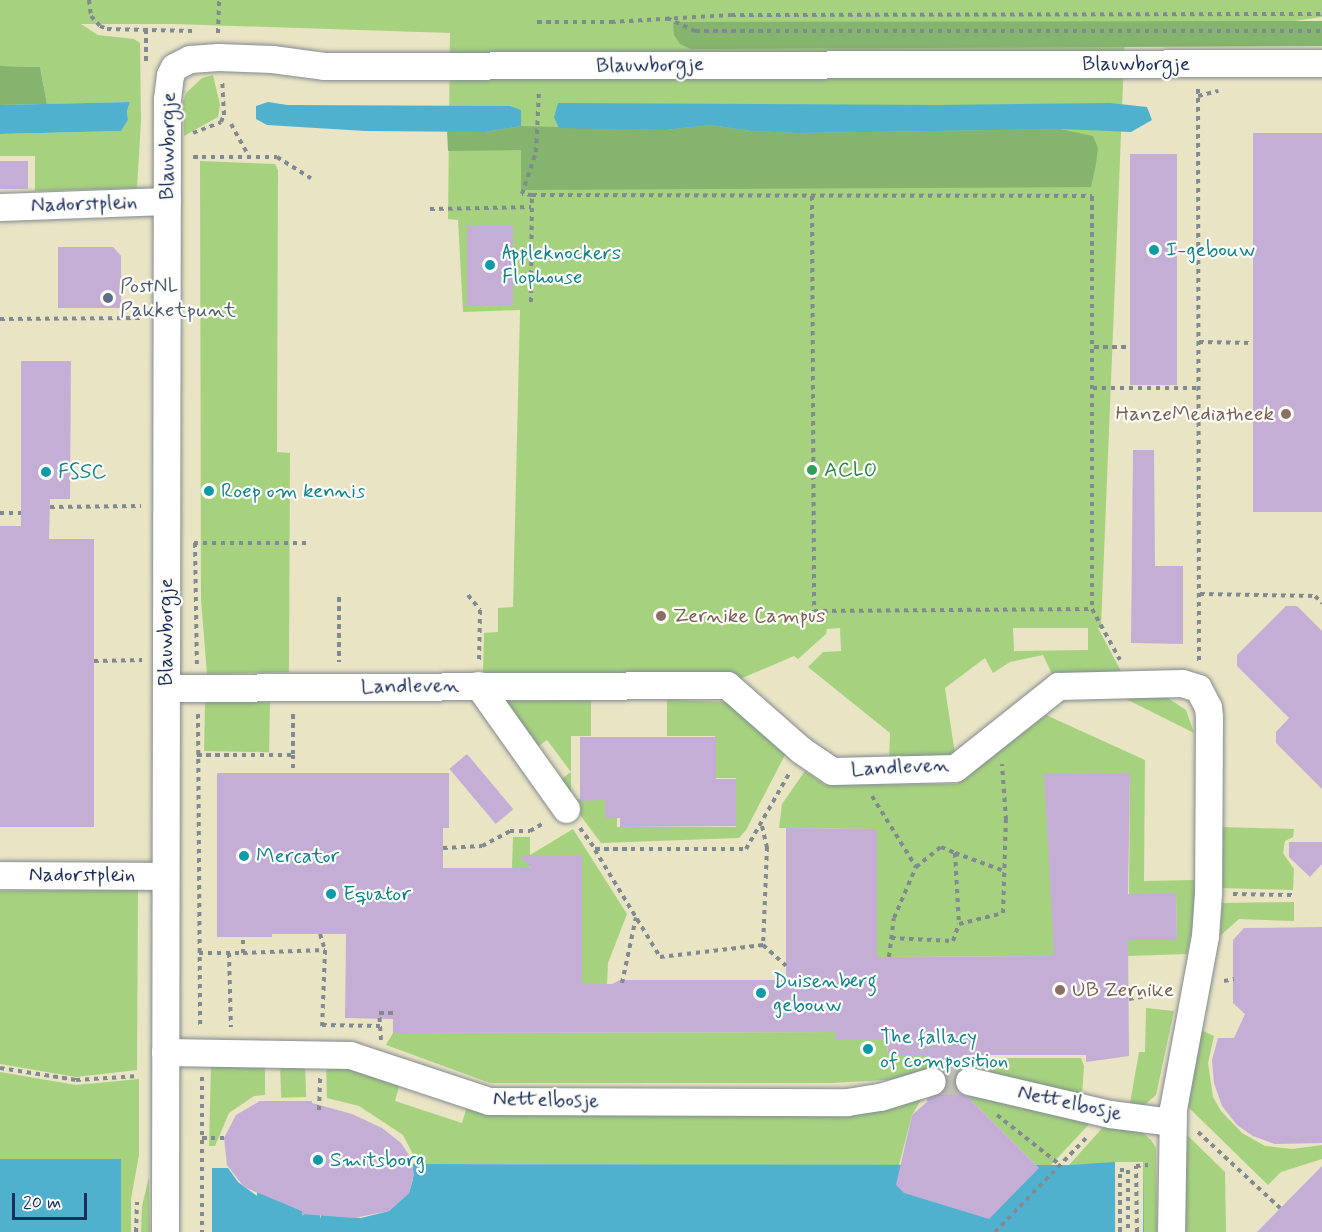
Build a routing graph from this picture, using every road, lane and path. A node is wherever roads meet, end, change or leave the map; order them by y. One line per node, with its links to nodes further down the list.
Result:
1 (89, 0): 6 (path)
2 (219, 0): 7 (path)
3 (1322, 14): 4 (path)
4 (666, 18): 5 (path); 8 (path)
5 (537, 21)
6 (198, 30)
7 (208, 30)
8 (1322, 32)
9 (1322, 63): 10 (street, Blauwborgje)
10 (1198, 64): 18 (street, Blauwborgje); 25 (path)
11 (539, 85): 16 (path)
12 (231, 124): 13 (path)
13 (249, 156): 14 (path); 15 (path)
14 (186, 157)
15 (311, 178)
16 (532, 195): 17 (path); 20 (path)
17 (812, 196): 27 (path); 41 (path)
18 (168, 201): 19 (street, Nadorstplein); 48 (street, Blauwborgje)
19 (0, 207)
20 (531, 207): 21 (path); 22 (path)
21 (430, 209)
22 (531, 302)
23 (146, 318): 24 (path)
24 (0, 319)
25 (1199, 342): 26 (path); 30 (path)
26 (1253, 343)
27 (1094, 347): 28 (path); 29 (path)
28 (1130, 347)
29 (1093, 388): 30 (path); 41 (path)
30 (1199, 388): 37 (path)
31 (145, 506): 32 (path)
32 (50, 507)
33 (0, 513): 34 (path)
34 (21, 513)
35 (195, 543): 36 (path)
36 (308, 543)
37 (1200, 594): 40 (path); 49 (path)
38 (468, 595): 45 (path)
39 (339, 597): 47 (path)
40 (1322, 603)
41 (1092, 609): 44 (path)
42 (145, 660): 43 (path)
43 (94, 661)
44 (1136, 684): 49 (street, Landleven); 50 (street, Landleven)
45 (467, 685): 47 (street, Landleven); 51 (street, Landleven); 56 (street)
46 (293, 687): 47 (street, Landleven); 48 (street, Landleven); 53 (path)
47 (339, 687)
48 (166, 688): 64 (street, Blauwborgje)
49 (1198, 688): 65 (street)
50 (993, 738): 54 (street, Landleven); 62 (path)
51 (801, 750): 54 (street, Landleven); 57 (path)
52 (188, 755): 53 (path)
53 (293, 755): 55 (path)
54 (855, 770): 61 (path)
55 (293, 773)
56 (566, 809): 58 (path); 59 (path)
57 (762, 826): 59 (path); 72 (path)
58 (444, 848)
59 (595, 849): 67 (path)
60 (955, 853): 61 (path); 62 (path); 68 (path)
61 (916, 867): 71 (path)
62 (1004, 871): 68 (path)
63 (0, 875): 64 (street, Nadorstplein)
64 (165, 876): 85 (street, Blauwborgje)
65 (1208, 893): 66 (path); 80 (street)
66 (1293, 895)
67 (637, 917): 72 (path); 79 (path)
68 (959, 924): 71 (path)
69 (320, 934): 73 (path)
70 (243, 938): 76 (path)
71 (891, 938): 77 (path)
72 (763, 945): 78 (path)
73 (325, 950): 76 (path); 83 (path)
74 (199, 953): 75 (path)
75 (229, 953): 76 (path); 86 (path)
76 (243, 953)
77 (889, 957)
78 (786, 966)
79 (622, 982)
80 (1195, 988): 81 (path); 95 (street)
81 (1129, 999)
82 (393, 1013): 84 (path)
83 (322, 1025): 84 (path); 87 (path)
84 (380, 1026): 88 (path)
85 (165, 1052): 86 (street, Nettelbosje); 101 (street, Blauwborgje)
86 (232, 1052): 87 (street, Nettelbosje)
87 (321, 1054): 88 (street, Nettelbosje)
88 (374, 1063): 91 (street, Nettelbosje)
89 (0, 1068): 90 (path)
90 (140, 1076)
91 (932, 1081)
92 (969, 1081): 94 (street, Nettelbosje)
93 (993, 1112): 98 (path)
94 (1110, 1114): 95 (street, Nettelbosje); 98 (path)
95 (1172, 1116): 100 (path); 106 (street)
96 (202, 1138): 97 (path)
97 (224, 1138)
98 (1060, 1165): 102 (path)
99 (1136, 1166): 105 (path)
100 (1280, 1208)
101 (165, 1232)
102 (994, 1232)
103 (1120, 1232): 104 (path)
104 (1128, 1232)
105 (1137, 1232)
106 (1171, 1232)

